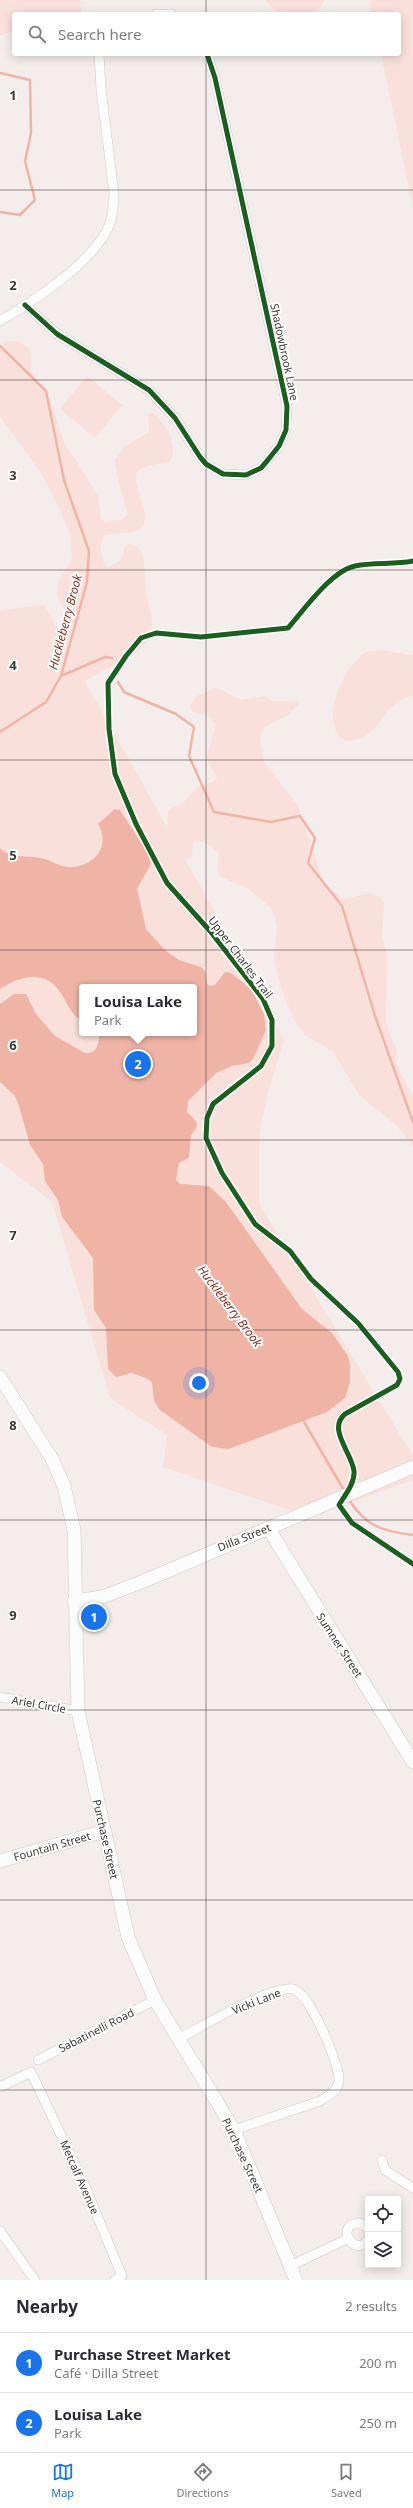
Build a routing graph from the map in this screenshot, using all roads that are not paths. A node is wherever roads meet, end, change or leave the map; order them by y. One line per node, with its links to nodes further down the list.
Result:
1 (99, 56): 3 (street)
2 (208, 56): 3 (street, Shadowbrook Lane)
3 (25, 305): 4 (street)
4 (0, 321)
5 (0, 1377): 8 (main road, Purchase Street)
6 (413, 1467): 7 (main road, Dilla Street)
7 (268, 1528): 8 (main road, Dilla Street); 11 (main road, Sumner Street)
8 (74, 1601): 10 (main road, Purchase Street)
9 (0, 1697): 10 (street, Ariel Circle)
10 (78, 1711): 12 (main road, Purchase Street)
11 (413, 1762)
12 (104, 1830): 13 (main road, Fountain Street); 14 (main road, Purchase Street)
13 (0, 1861)
14 (155, 2000): 15 (main road, Purchase Street); 16 (street, Sabatinelli Road)
15 (180, 2038): 18 (main road, Purchase Street); 18 (street, Vicki Lane)
16 (38, 2060)
17 (0, 2087): 27 (street, Metcalf Avenue)
18 (234, 2130): 25 (main road, Purchase Street)
19 (382, 2160): 20 (street)
20 (413, 2188)
21 (365, 2225): 23 (street)
22 (0, 2231): 26 (street)
23 (347, 2239): 24 (street); 25 (street)
24 (365, 2243)
25 (292, 2265): 28 (main road, Purchase Street)
26 (35, 2280)
27 (115, 2280)
28 (296, 2280)

